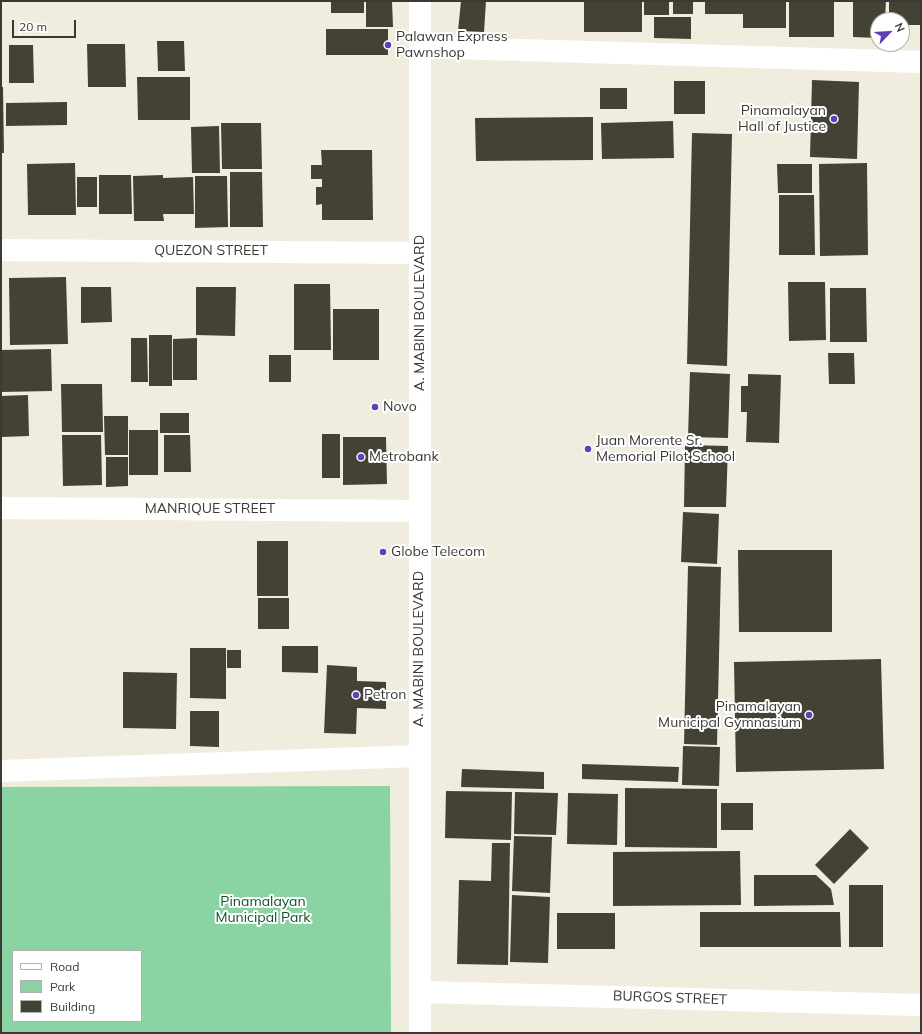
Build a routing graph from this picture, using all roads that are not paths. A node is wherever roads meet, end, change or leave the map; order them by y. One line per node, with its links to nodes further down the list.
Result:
1 (420, 1): 2 (street, A. MABINI BOULEVARD)
2 (420, 47): 3 (street); 5 (street, A. MABINI BOULEVARD)
3 (921, 62)
4 (1, 250): 5 (street, QUEZON STREET)
5 (420, 253): 7 (street, A. MABINI BOULEVARD)
6 (1, 508): 7 (street, MANRIQUE STREET)
7 (419, 511): 8 (street, A. MABINI BOULEVARD)
8 (419, 756): 9 (street); 10 (street, A. MABINI BOULEVARD)
9 (1, 771)
10 (420, 992): 11 (street, BURGOS STREET); 12 (street, A. MABINI BOULEVARD)
11 (921, 1006)
12 (420, 1033)

